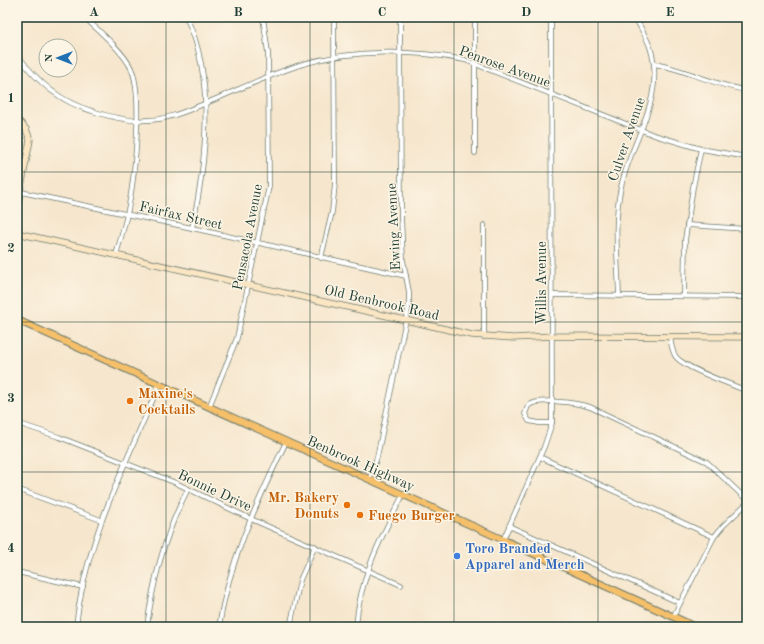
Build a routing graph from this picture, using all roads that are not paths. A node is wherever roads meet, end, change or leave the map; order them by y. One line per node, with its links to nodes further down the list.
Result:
1 (84, 17): 19 (street)
2 (186, 17): 17 (street)
3 (263, 17): 14 (street, Pensacola Avenue)
4 (334, 17): 11 (street)
5 (400, 17): 9 (street, Ewing Avenue)
6 (475, 17): 12 (street)
7 (552, 17): 16 (street, Willis Avenue)
8 (635, 17): 13 (street, Culver Avenue)
9 (400, 53): 11 (street, Penrose Avenue); 12 (street, Penrose Avenue); 35 (street, Ewing Avenue)
10 (17, 54): 19 (street, Penrose Avenue)
11 (334, 57): 14 (street, Penrose Avenue); 34 (street)
12 (474, 64): 16 (street, Penrose Avenue); 22 (street)
13 (654, 64): 15 (street); 20 (street, Culver Avenue)
14 (269, 78): 17 (street, Penrose Avenue); 32 (street, Pensacola Avenue)
15 (747, 90)
16 (551, 94): 20 (street, Penrose Avenue); 37 (street, Willis Avenue)
17 (205, 103): 19 (street, Penrose Avenue); 29 (street)
18 (17, 119): 24 (street)
19 (137, 120): 26 (street)
20 (641, 130): 21 (street, Penrose Avenue); 38 (street, Culver Avenue)
21 (701, 149): 23 (street, Penrose Avenue); 28 (street)
22 (475, 152)
23 (747, 157)
24 (21, 192): 25 (street); 26 (street, Fairfax Street)
25 (17, 208)
26 (127, 214): 29 (street, Fairfax Street); 33 (street)
27 (484, 225): 44 (street)
28 (688, 225): 30 (street); 39 (street)
29 (192, 228): 32 (street, Fairfax Street)
30 (747, 229)
31 (17, 233): 33 (street, Old Benbrook Road)
32 (258, 243): 34 (street, Fairfax Street); 36 (street, Pensacola Avenue)
33 (116, 255): 36 (street, Old Benbrook Road)
34 (321, 258): 35 (street, Fairfax Street)
35 (406, 276): 41 (street, Ewing Avenue)
36 (249, 285): 41 (street, Old Benbrook Road); 50 (street, Pensacola Avenue)
37 (552, 295): 38 (street); 43 (street, Willis Avenue)
38 (619, 296): 39 (street)
39 (684, 296): 40 (street)
40 (747, 297)
41 (406, 319): 44 (street, Old Benbrook Road); 56 (street, Ewing Avenue)
42 (17, 320): 47 (main road, Benbrook Highway)
43 (552, 336): 44 (street, Old Benbrook Road); 45 (street, Old Benbrook Road); 49 (street, Willis Avenue)
44 (484, 337)
45 (670, 337): 46 (street, Old Benbrook Road); 48 (street)
46 (747, 337)
47 (159, 385): 50 (main road, Benbrook Highway); 55 (street)
48 (747, 391)
49 (552, 402): 51 (street, Willis Avenue); 51 (street); 60 (street)
50 (209, 407): 53 (main road, Benbrook Highway)
51 (552, 422): 54 (street, Willis Avenue)
52 (17, 423): 55 (street, Bonnie Drive)
53 (286, 442): 56 (main road, Benbrook Highway); 61 (street)
54 (540, 457): 63 (street, Willis Avenue); 64 (street)
55 (124, 463): 58 (street, Bonnie Drive); 62 (street)
56 (369, 480): 59 (main road, Benbrook Highway)
57 (17, 489): 62 (street)
58 (188, 489): 61 (street, Bonnie Drive); 74 (street)
59 (403, 495): 65 (main road, Benbrook Highway); 67 (street)
60 (747, 502): 64 (street)
61 (251, 519): 66 (street, Bonnie Drive); 75 (street)
62 (101, 520): 70 (street)
63 (509, 526): 65 (street, Willis Avenue); 71 (street)
64 (714, 537): 71 (street)
65 (503, 540): 72 (main road, Benbrook Highway)
66 (315, 546): 67 (street, Bonnie Drive); 76 (street)
67 (367, 570): 69 (street, Bonnie Drive); 77 (street)
68 (17, 572): 70 (street)
69 (401, 585)
70 (83, 587): 73 (street)
71 (680, 603): 72 (street)
72 (674, 617): 78 (main road, Benbrook Highway)
73 (76, 627)
74 (147, 627)
75 (219, 627)
76 (290, 627)
77 (356, 627)
78 (696, 627)

